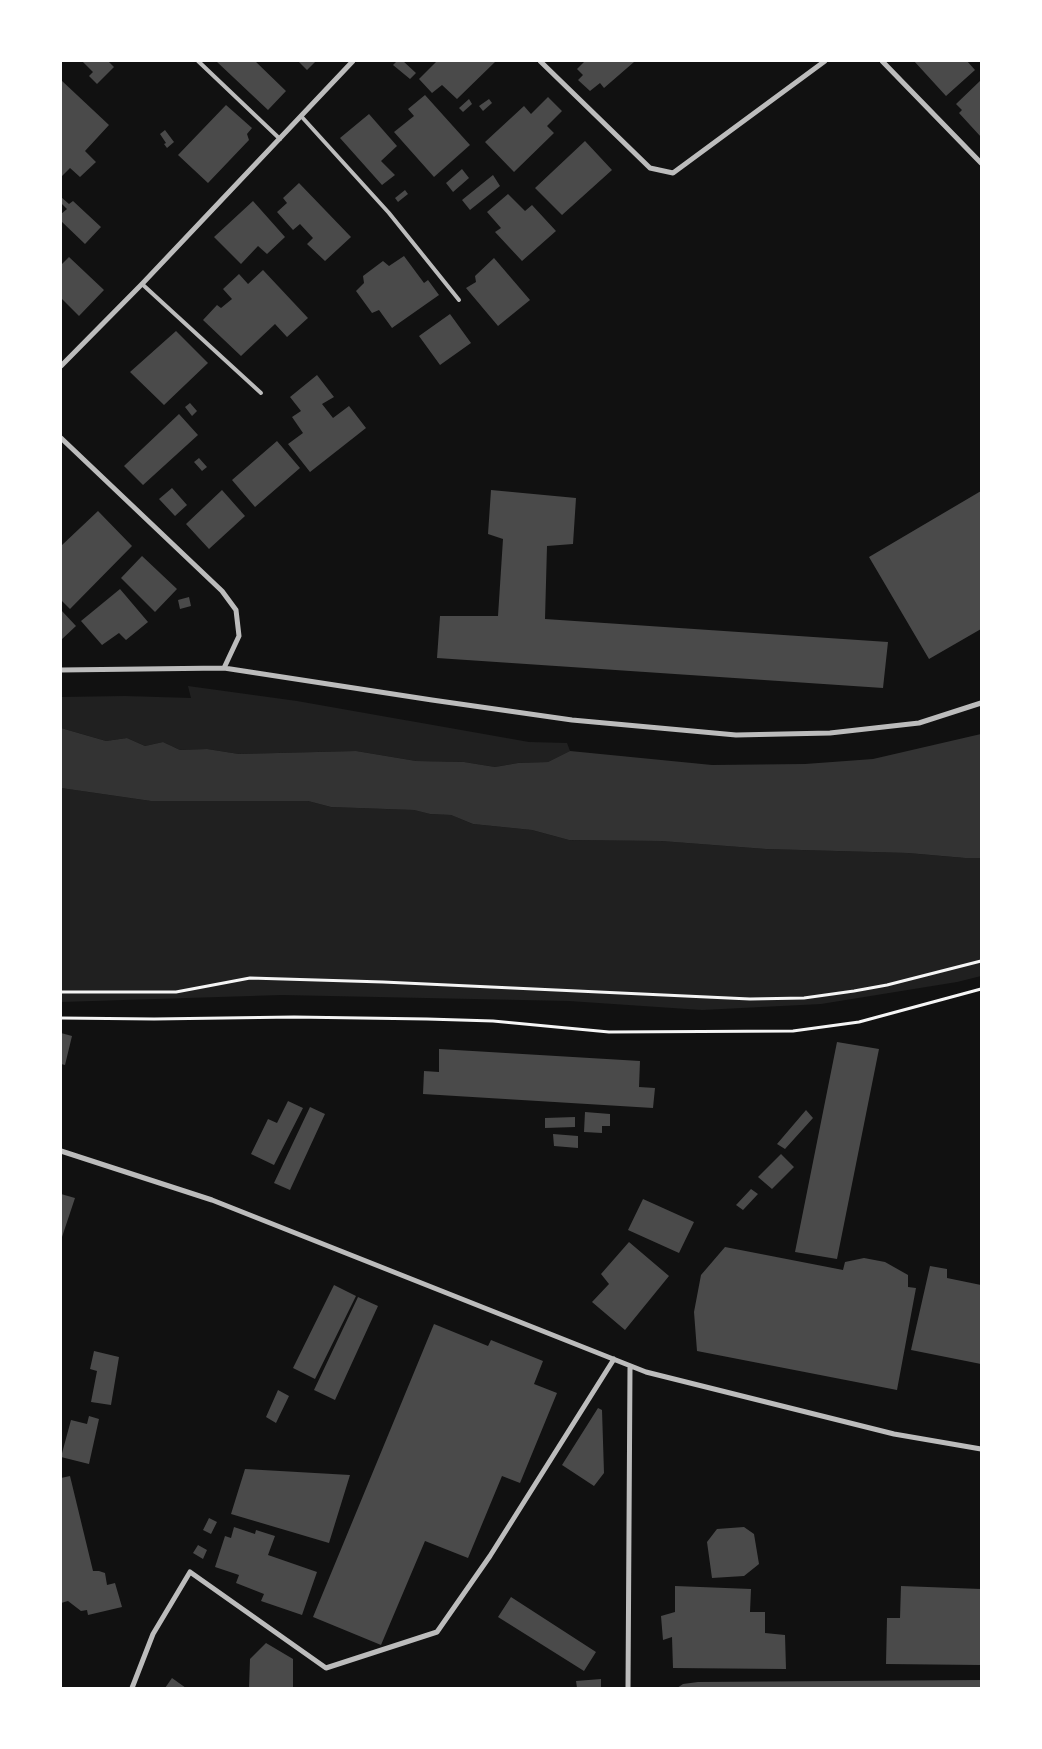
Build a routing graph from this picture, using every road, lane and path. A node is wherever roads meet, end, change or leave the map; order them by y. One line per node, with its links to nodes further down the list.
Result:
1 (198, 61): 7 (lane)
2 (353, 61): 6 (street)
3 (540, 61): 4 (street)
4 (825, 61)
5 (882, 61): 8 (street)
6 (301, 116): 7 (street); 10 (lane)
7 (280, 138): 9 (street)
8 (981, 162)
9 (142, 284): 11 (street); 12 (lane)
10 (459, 300)
11 (61, 366)
12 (261, 392)
13 (61, 438): 14 (street)
14 (224, 668): 15 (street); 16 (street)
15 (61, 670)
16 (981, 703)
17 (981, 961): 19 (path)
18 (981, 989): 20 (path)
19 (61, 992)
20 (61, 1018)
21 (61, 1151): 22 (street)
22 (614, 1359): 23 (street); 25 (street)
23 (630, 1367): 24 (street); 26 (street)
24 (981, 1449)
25 (132, 1688)
26 (628, 1688)

